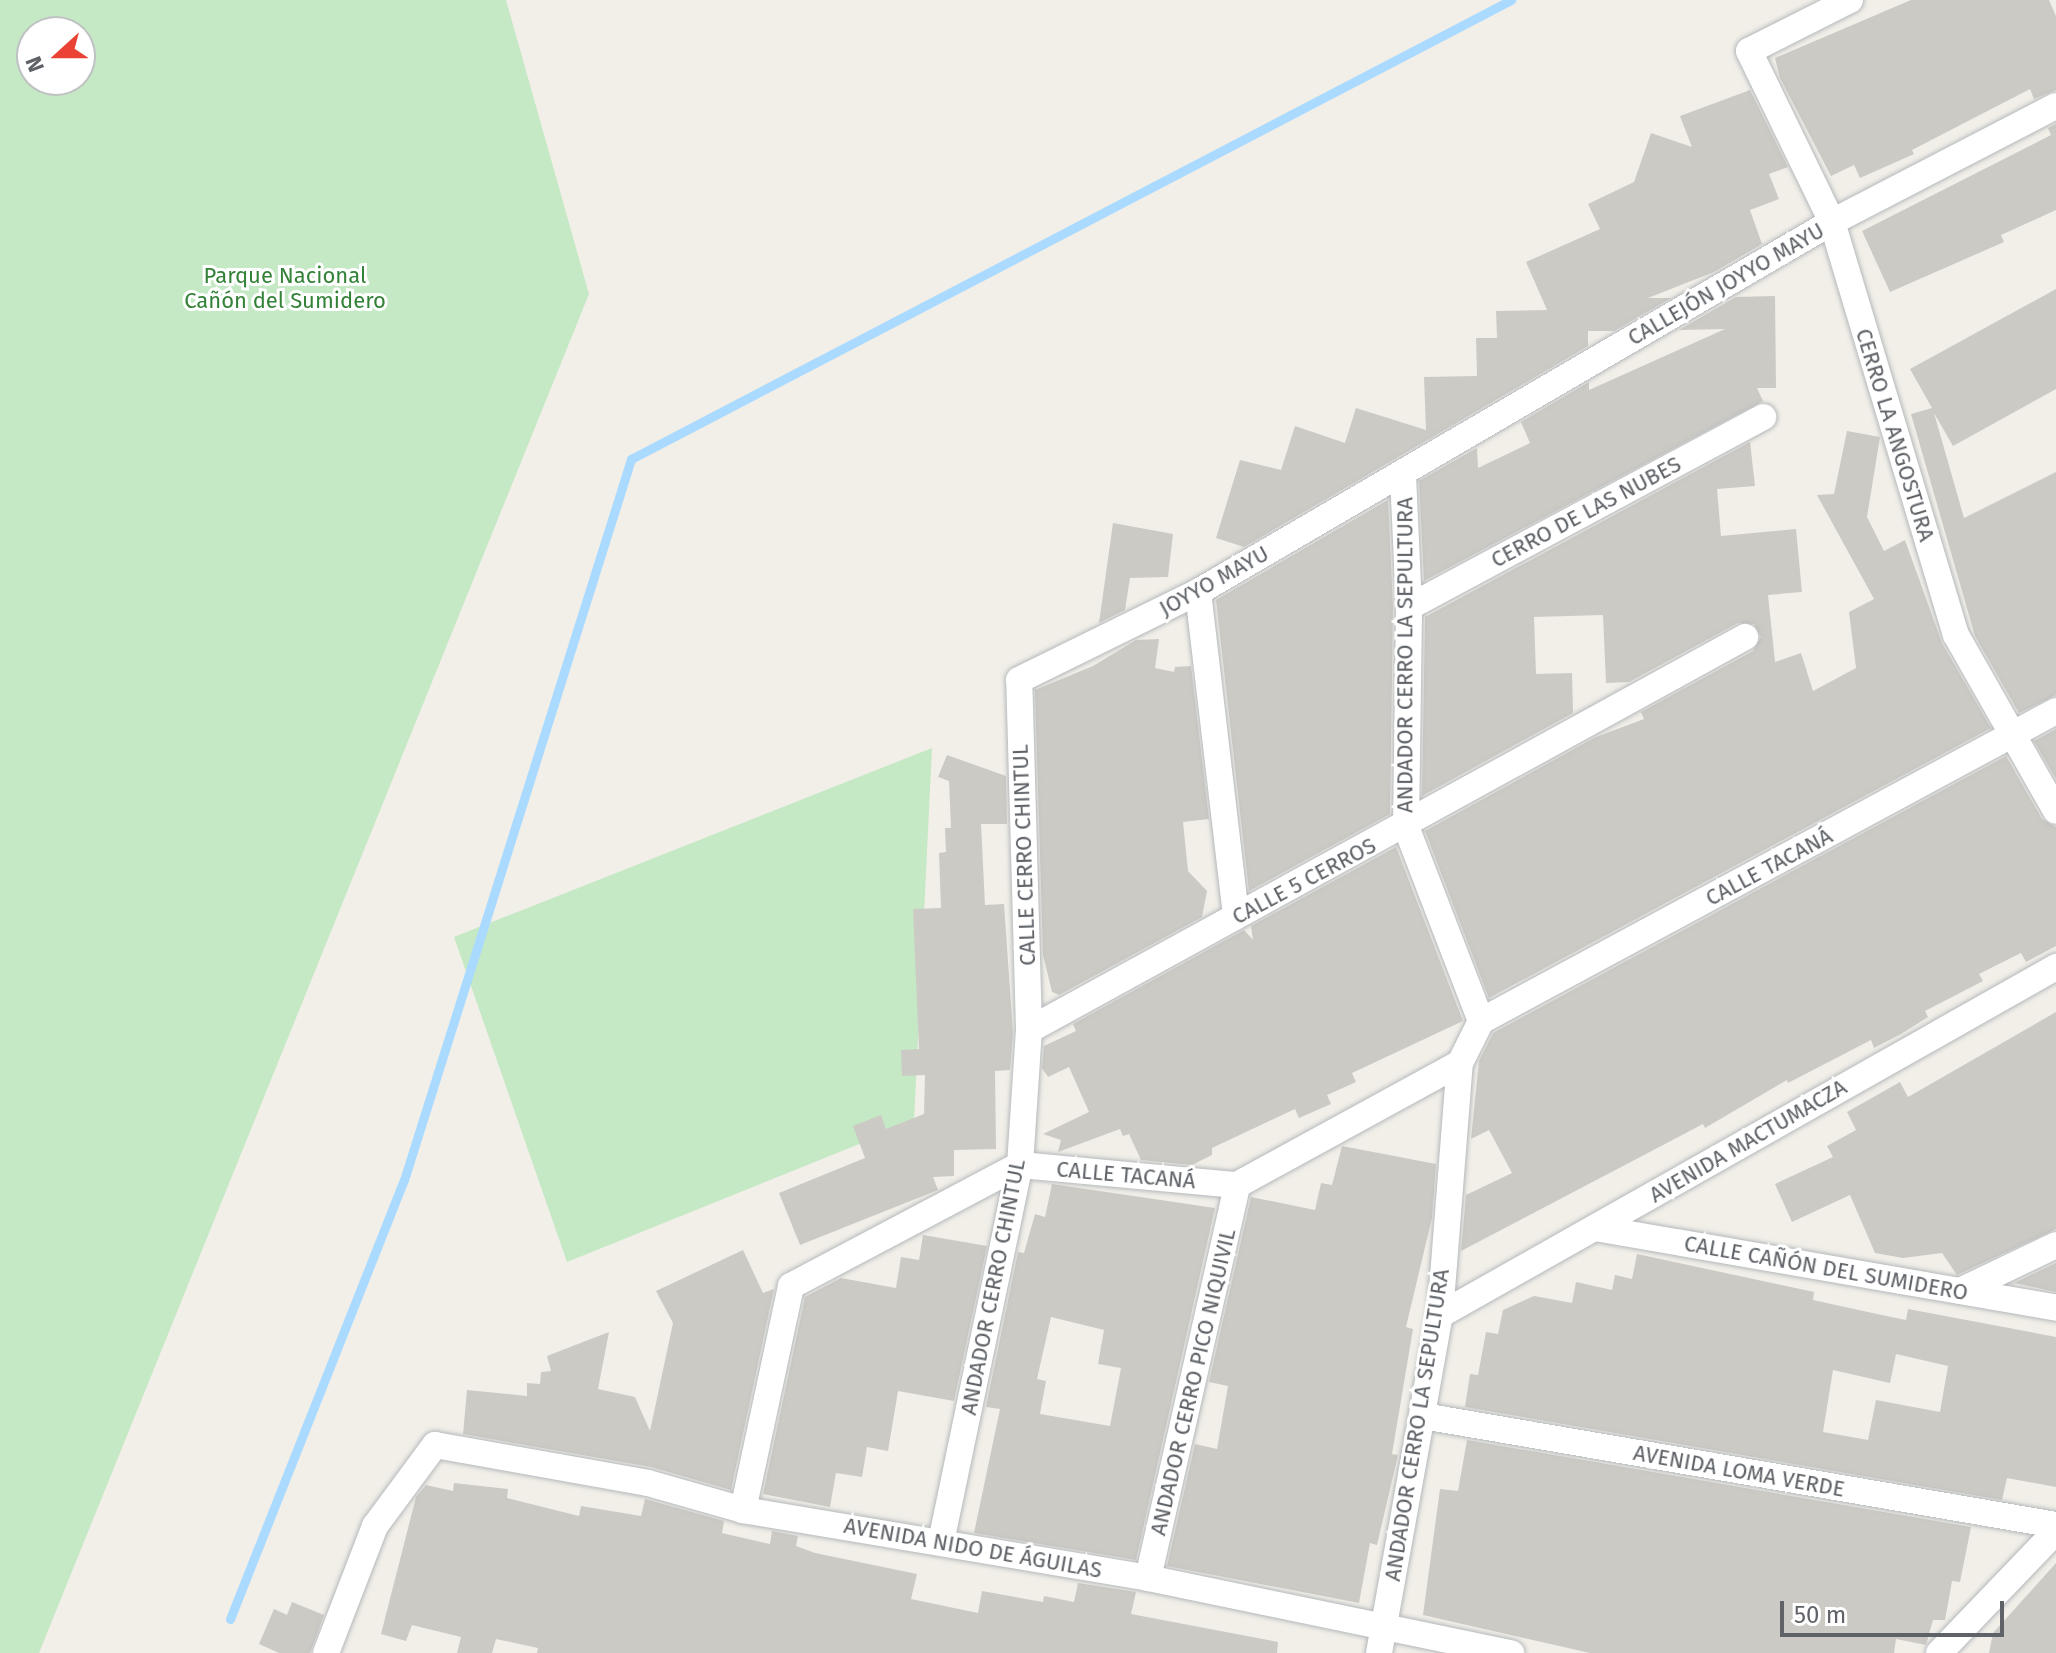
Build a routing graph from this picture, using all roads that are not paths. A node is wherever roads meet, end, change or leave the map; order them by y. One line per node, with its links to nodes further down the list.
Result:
1 (1850, 0): 3 (street, CERRO LA ANGOSTURA)
2 (2056, 106): 3 (street, CALLEJÓN JOYYO MAYU)
3 (1832, 222): 5 (street, CALLEJÓN JOYYO MAYU); 11 (street, CERRO LA ANGOSTURA)
4 (1763, 417): 7 (street, CERRO DE LAS NUBES)
5 (1403, 474): 6 (street, JOYYO MAYU); 7 (street, ANDADOR CERRO LA SEPULTURA)
6 (1198, 592): 9 (street, JOYYO MAYU); 14 (street)
7 (1409, 607): 13 (street, ANDADOR CERRO LA SEPULTURA)
8 (1745, 637): 13 (street, CALLE 5 CERROS)
9 (1019, 680): 17 (street, CALLE CERRO CHINTUL)
10 (2056, 711): 11 (street, CALLE TACANÁ)
11 (2010, 737): 12 (street, CERRO LA ANGOSTURA); 16 (street, CALLE TACANÁ)
12 (2056, 811)
13 (1406, 827): 14 (street, CALLE 5 CERROS); 16 (street, ANDADOR CERRO LA SEPULTURA)
14 (1236, 916): 17 (street, CALLE 5 CERROS)
15 (2056, 967): 21 (street, AVENIDA MACTUMACZA)
16 (1481, 1021): 18 (street, ANDADOR CERRO LA SEPULTURA)
17 (1029, 1030): 19 (street, ANDADOR CERRO CHINTUL)
18 (1460, 1063): 20 (street); 25 (street, ANDADOR CERRO LA SEPULTURA)
19 (1020, 1165): 20 (street, CALLE TACANÁ); 27 (street); 29 (street, ANDADOR CERRO CHINTUL)
20 (1237, 1185): 30 (street, ANDADOR CERRO PICO NIQUIVIL)
21 (1595, 1228): 23 (street, CALLE CAÑÓN DEL SUMIDERO); 25 (street, AVENIDA MACTUMACZA)
22 (2056, 1245): 23 (street)
23 (1960, 1291): 24 (street, CALLE CAÑÓN DEL SUMIDERO)
24 (2056, 1308)
25 (1440, 1315): 26 (street, ANDADOR CERRO LA SEPULTURA)
26 (1423, 1416): 28 (street, AVENIDA LOMA VERDE); 31 (street, ANDADOR CERRO LA SEPULTURA)
27 (743, 1510): 29 (street, AVENIDA NIDO DE ÁGUILAS); 32 (street, AVENIDA NIDO DE ÁGUILAS)
28 (2056, 1528): 34 (street)
29 (941, 1542): 30 (street, AVENIDA NIDO DE ÁGUILAS)
30 (1148, 1578): 31 (street, AVENIDA NIDO DE ÁGUILAS)
31 (1381, 1640): 33 (street, AVENIDA NIDO DE ÁGUILAS)
32 (326, 1653)
33 (1511, 1653)
34 (1939, 1653)

